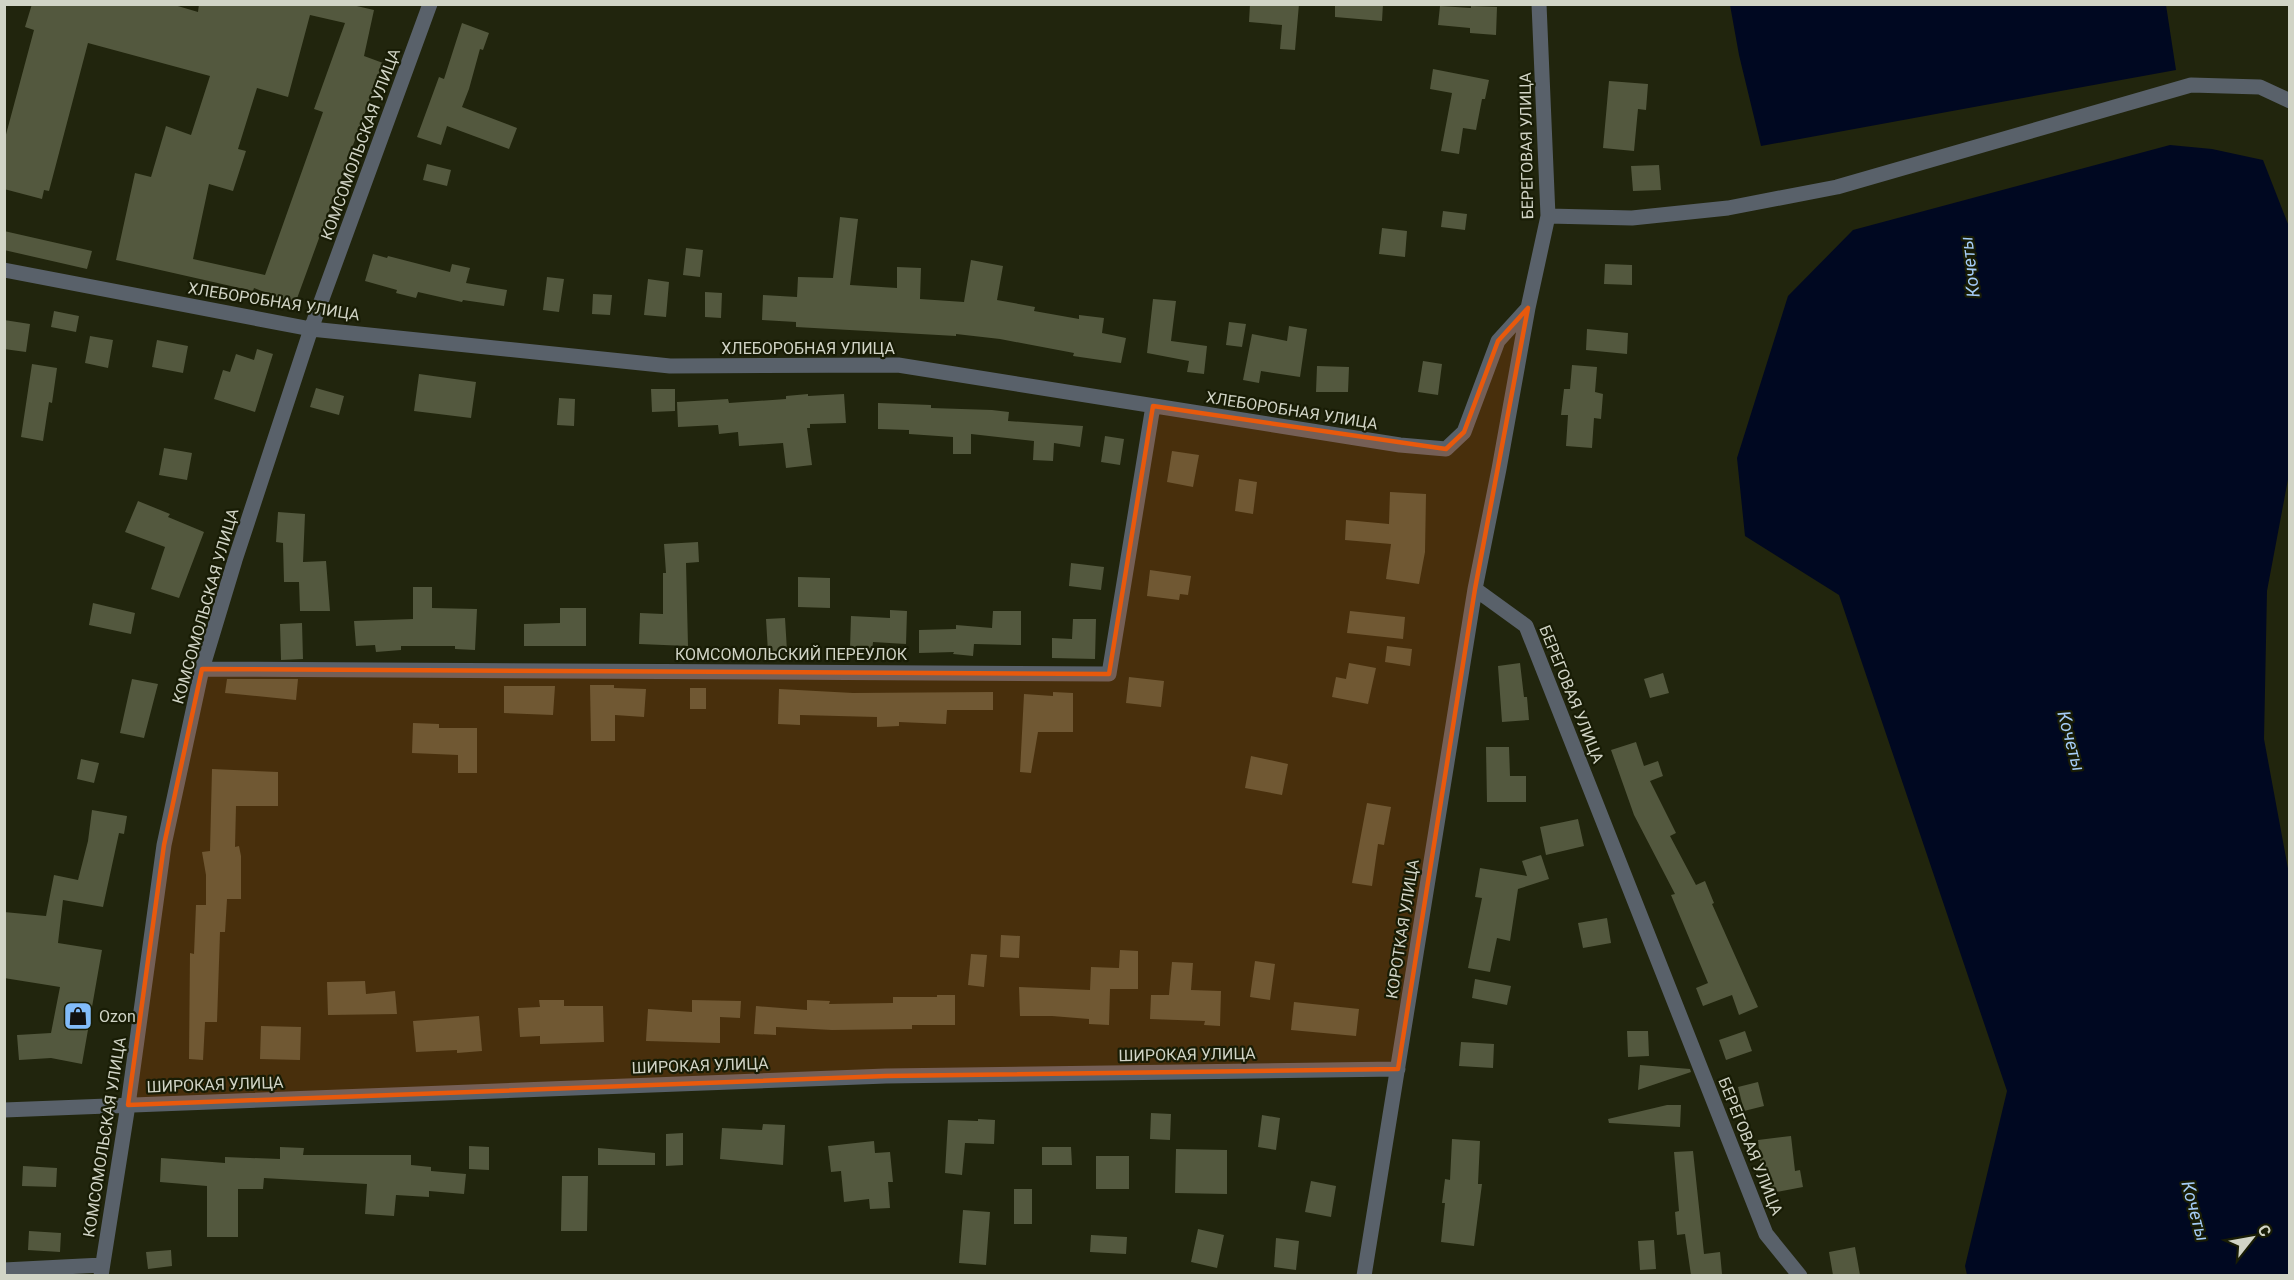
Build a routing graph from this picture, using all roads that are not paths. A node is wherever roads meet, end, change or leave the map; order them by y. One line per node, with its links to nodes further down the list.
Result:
1 (430, 4): 7 (street, КОМСОМОЛЬСКАЯ УЛИЦА)
2 (1539, 4): 4 (street, БЕРЕГОВАЯ УЛИЦА)
3 (2289, 101): 4 (street)
4 (1548, 216): 6 (street, БЕРЕГОВАЯ УЛИЦА)
5 (4, 270): 7 (street, ХЛЕБОРОБНАЯ УЛИЦА)
6 (1528, 308): 8 (street, ХЛЕБОРОБНАЯ УЛИЦА); 9 (street, БЕРЕГОВАЯ УЛИЦА)
7 (310, 329): 8 (street, ХЛЕБОРОБНАЯ УЛИЦА); 10 (street, КОМСОМОЛЬСКАЯ УЛИЦА)
8 (1153, 406): 10 (street, КОМСОМОЛЬСКИЙ ПЕРЕУЛОК)
9 (1475, 589): 11 (street, КОРОТКАЯ УЛИЦА); 17 (street, БЕРЕГОВАЯ УЛИЦА)
10 (202, 669): 12 (street, КОМСОМОЛЬСКАЯ УЛИЦА)
11 (1398, 1069): 12 (street, ШИРОКАЯ УЛИЦА); 16 (street, КОРОТКАЯ УЛИЦА)
12 (128, 1105): 13 (street, ШИРОКАЯ УЛИЦА); 15 (street, КОМСОМОЛЬСКАЯ УЛИЦА)
13 (4, 1110)
14 (4, 1270): 15 (street)
15 (102, 1270)
16 (1364, 1275)
17 (1800, 1275)

